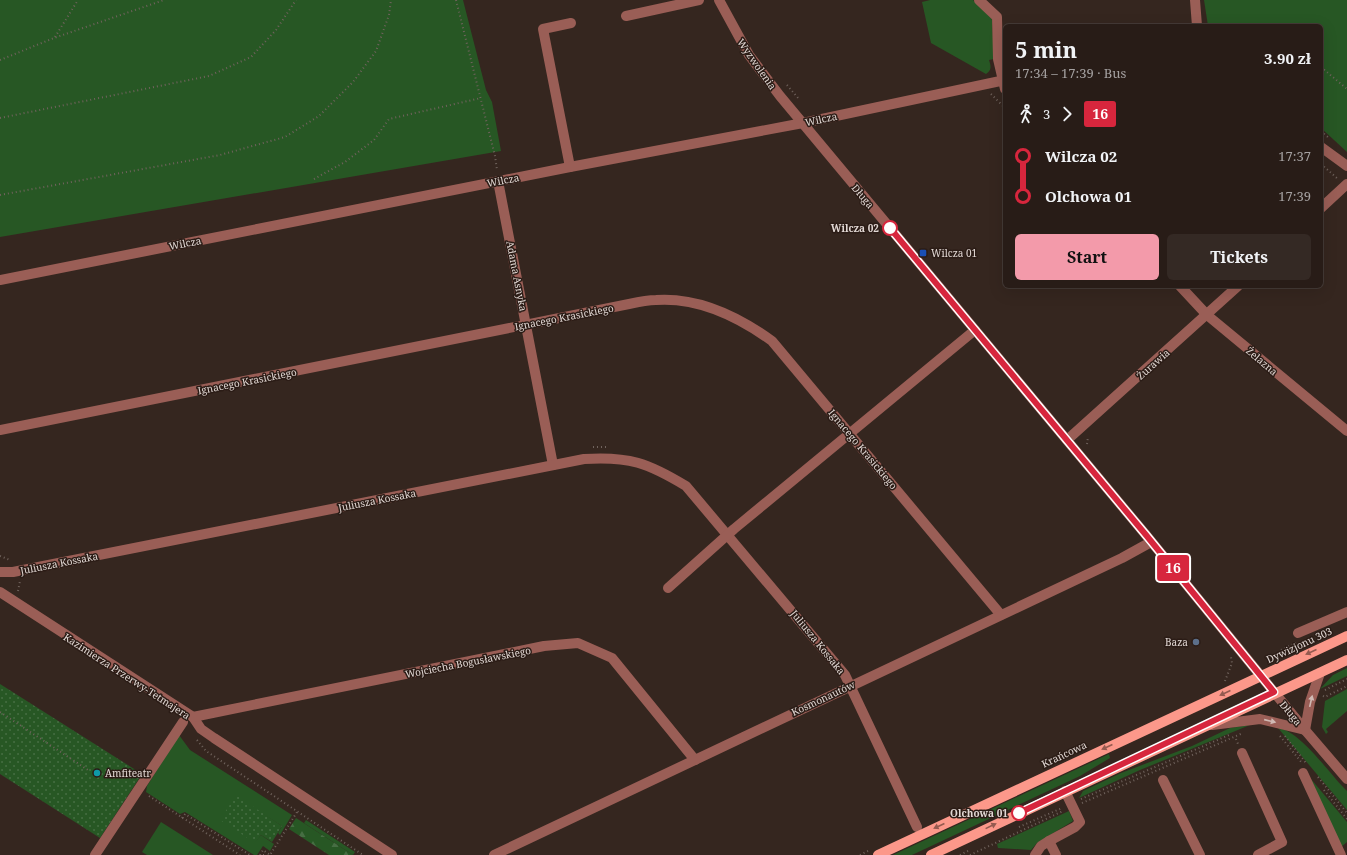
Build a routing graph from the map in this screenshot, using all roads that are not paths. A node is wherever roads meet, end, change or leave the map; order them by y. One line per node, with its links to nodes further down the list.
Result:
1 (699, 0): 5 (street)
2 (719, 0): 10 (street, Wyzwolenia)
3 (979, 0): 8 (street)
4 (1196, 0): 7 (street)
5 (626, 16)
6 (571, 23): 13 (street)
7 (1197, 24)
8 (1003, 79)
9 (1003, 83): 10 (street, Wilcza)
10 (802, 123): 13 (street, Wilcza); 22 (street, Długa)
11 (1323, 148): 12 (street)
12 (1347, 166)
13 (570, 167): 14 (street, Wilcza)
14 (498, 181): 17 (street, Wilcza); 21 (street, Adama Asnyka)
15 (1343, 182): 16 (street)
16 (1323, 206)
17 (0, 280)
18 (1182, 288): 20 (street, Żelazna)
19 (1236, 288): 20 (street, Żurawia)
20 (1207, 315): 24 (street, Żelazna); 26 (street, Żurawia)
21 (526, 324): 23 (street, Ignacego Krasickiego); 25 (street, Ignacego Krasickiego); 27 (street, Adama Asnyka)
22 (975, 330): 25 (street); 26 (street, Długa)
23 (0, 430)
24 (1347, 432)
25 (850, 434): 28 (street); 34 (street, Ignacego Krasickiego)
26 (1067, 440): 29 (street, Długa)
27 (553, 465): 28 (street, Juliusza Kossaka); 30 (street, Juliusza Kossaka)
28 (728, 534): 31 (street); 40 (street, Juliusza Kossaka)
29 (1151, 542): 34 (street, Kosmonautów); 39 (street, Długa)
30 (0, 572)
31 (668, 588)
32 (0, 592): 42 (street, Kazimierza Przerwy-Tetmajera)
33 (1347, 612): 35 (street)
34 (1001, 615): 40 (street, Kosmonautów)
35 (1298, 633)
36 (1347, 636): 39 (main road, Dywizjonu 303, one-way to 39)
37 (1347, 660): 38 (main road)
38 (1320, 672): 41 (main road); 45 (street, Długa, one-way to 38)
39 (1260, 676): 41 (street, Długa); 55 (main road, Krańcowa, one-way to 55)
40 (851, 685): 47 (street, Kosmonautów); 52 (street, Juliusza Kossaka)
41 (1274, 692): 44 (main road); 45 (street, Długa)
42 (193, 717): 47 (street, Wojciecha Bogusławskiego); 57 (street, Kazimierza Przerwy-Tetmajera)
43 (183, 722): 56 (street)
44 (1204, 726): 45 (street, one-way to 45); 51 (main road)
45 (1305, 730): 50 (street, Długa)
46 (1242, 753): 63 (street)
47 (695, 760): 58 (street, Kosmonautów)
48 (1160, 773): 62 (street)
49 (1303, 773): 54 (street)
50 (1347, 779)
51 (1066, 791): 53 (street); 59 (main road, one-way to 51)
52 (917, 827)
53 (1049, 841): 60 (street); 61 (street)
54 (1343, 851)
55 (876, 852)
56 (95, 855)
57 (392, 855)
58 (494, 855)
59 (931, 855)
60 (1035, 855)
61 (1056, 855)
62 (1200, 855)
63 (1258, 855)

